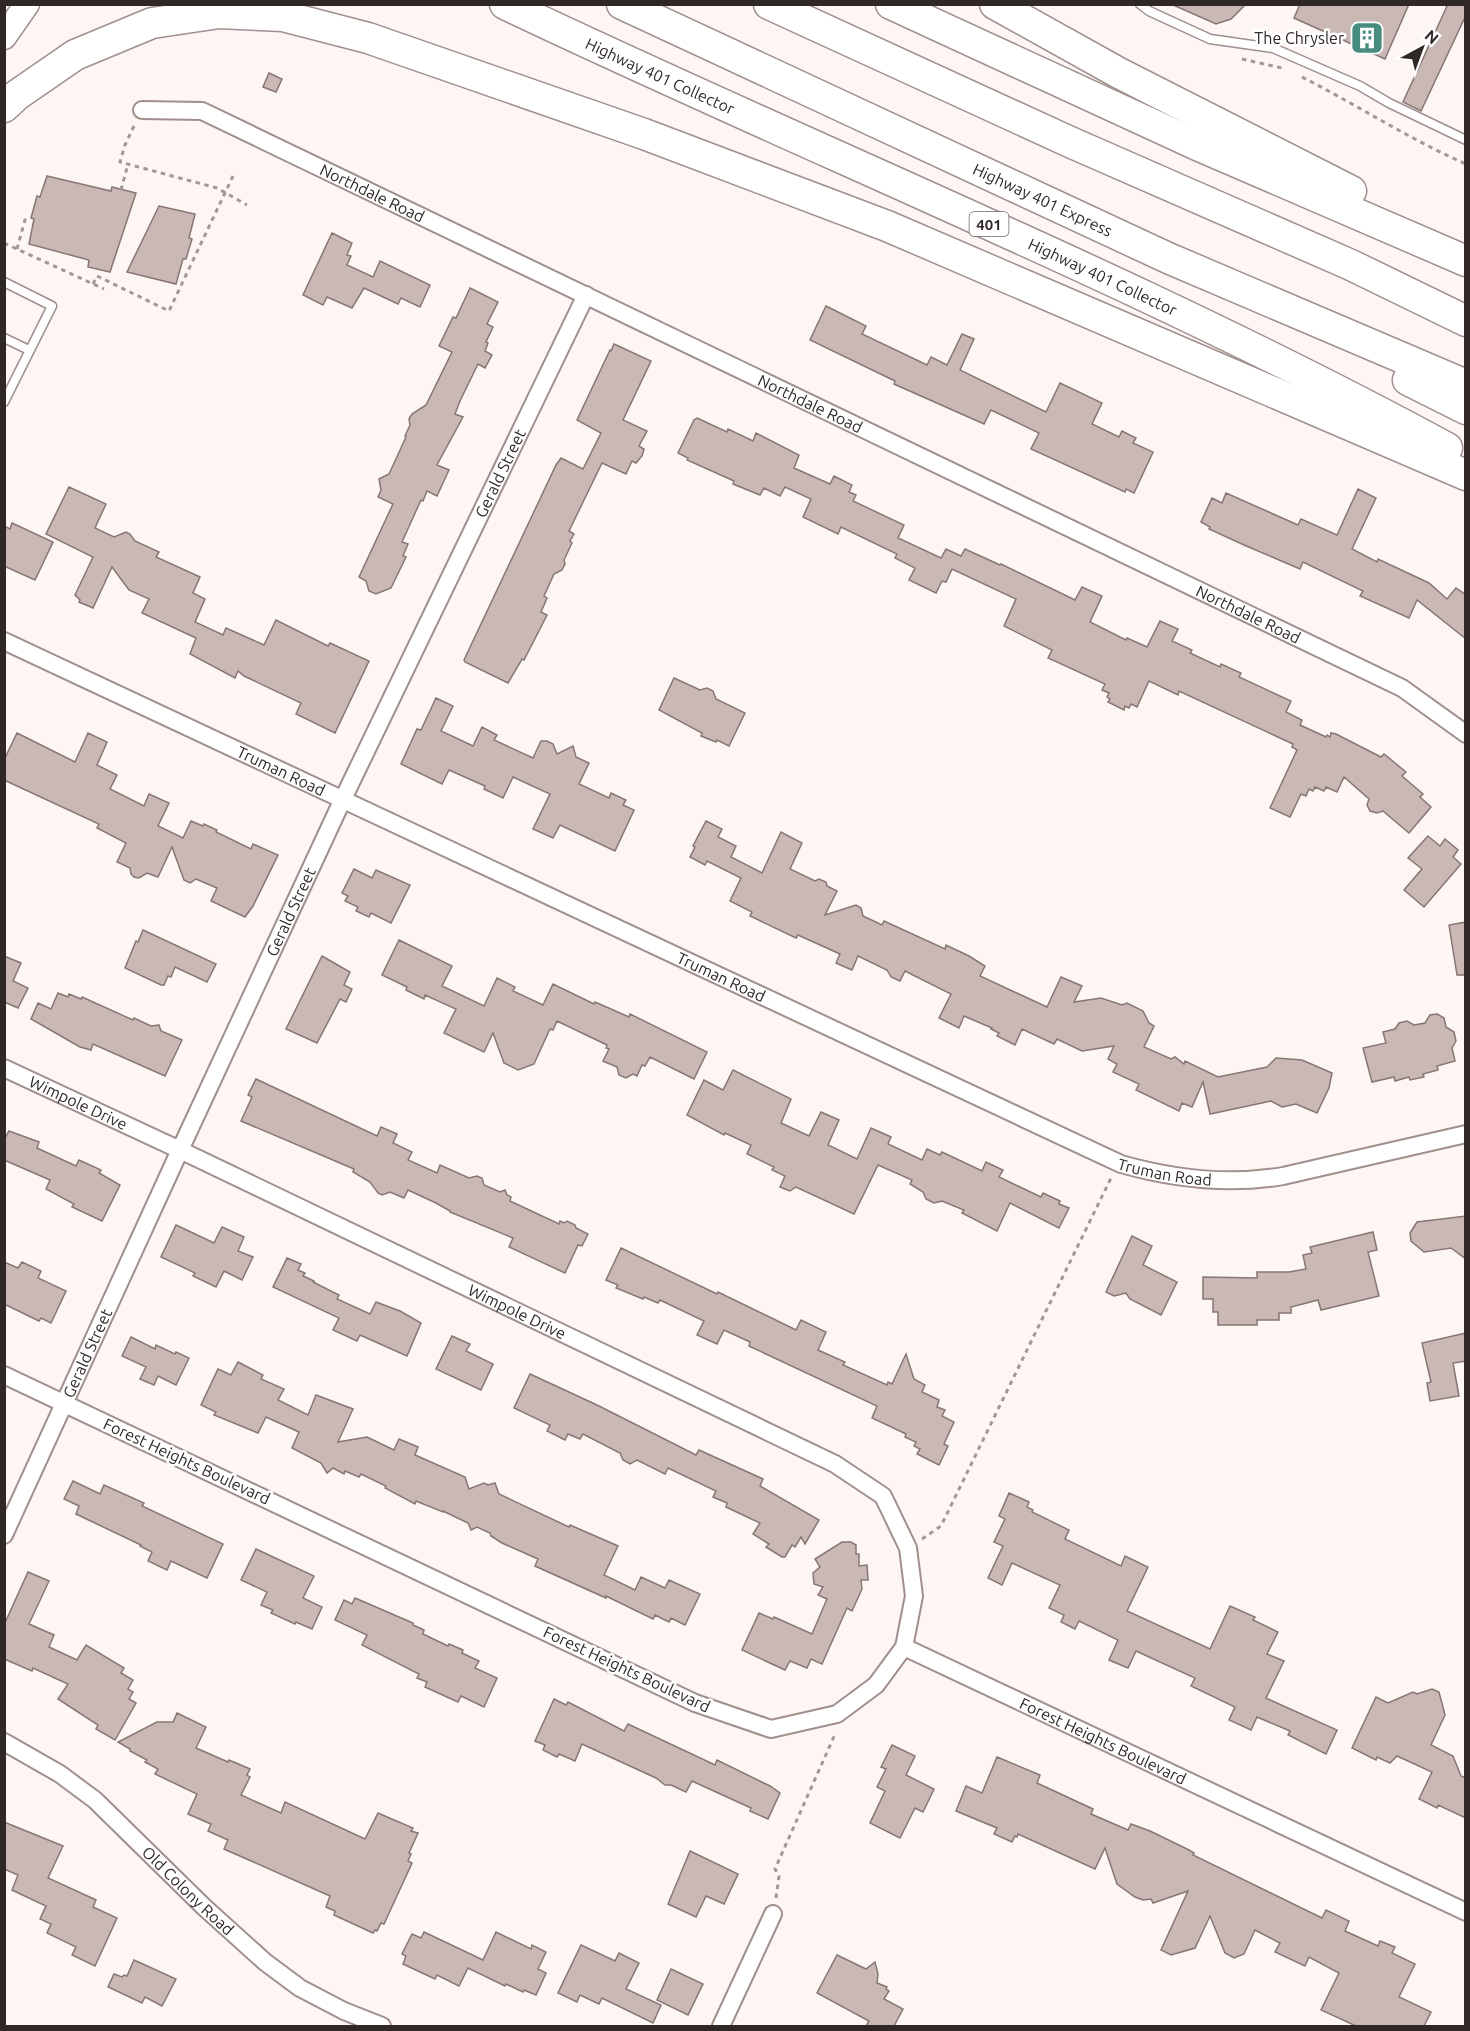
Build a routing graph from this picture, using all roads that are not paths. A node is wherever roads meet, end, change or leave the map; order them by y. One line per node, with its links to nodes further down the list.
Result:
1 (27, 4): 9 (main road)
2 (488, 4): 10 (highway)
3 (505, 4): 10 (highway, Highway 401 Collector / 401)
4 (622, 4): 15 (highway, Highway 401 Express)
5 (770, 4): 17 (highway)
6 (891, 4): 16 (highway)
7 (995, 4): 14 (highway)
8 (1140, 4): 13 (lane)
9 (4, 37)
10 (611, 55): 27 (highway, Highway 401 Collector / 401)
11 (4, 108): 28 (highway)
12 (142, 110): 19 (street, Northdale Road)
13 (1466, 140)
14 (1466, 250)
15 (1168, 258): 24 (highway, Highway 401 Express); 26 (highway)
16 (1466, 261)
17 (1351, 265): 20 (highway); 21 (highway)
18 (4, 282): 23 (lane)
19 (586, 295): 30 (street, Northdale Road); 31 (street, Gerald Street)
20 (1466, 312)
21 (1466, 321)
22 (4, 338): 23 (lane)
23 (29, 350): 25 (lane)
24 (1466, 385)
25 (4, 402)
26 (1466, 409)
27 (1466, 458)
28 (1466, 475)
29 (4, 641): 31 (street, Truman Road)
30 (1466, 734)
31 (342, 801): 33 (street, Truman Road); 34 (street, Gerald Street)
32 (4, 1068): 34 (street, Wimpole Drive)
33 (1466, 1134)
34 (180, 1150): 36 (street, Gerald Street); 38 (street, Wimpole Drive)
35 (4, 1375): 36 (street, Forest Heights Boulevard)
36 (65, 1403): 37 (street, Gerald Street); 38 (street, Forest Heights Boulevard)
37 (4, 1535)
38 (904, 1647): 40 (street, Forest Heights Boulevard)
39 (4, 1742): 42 (street, Old Colony Road)
40 (1466, 1912)
41 (773, 1914): 43 (street)
42 (382, 2026)
43 (721, 2026)

